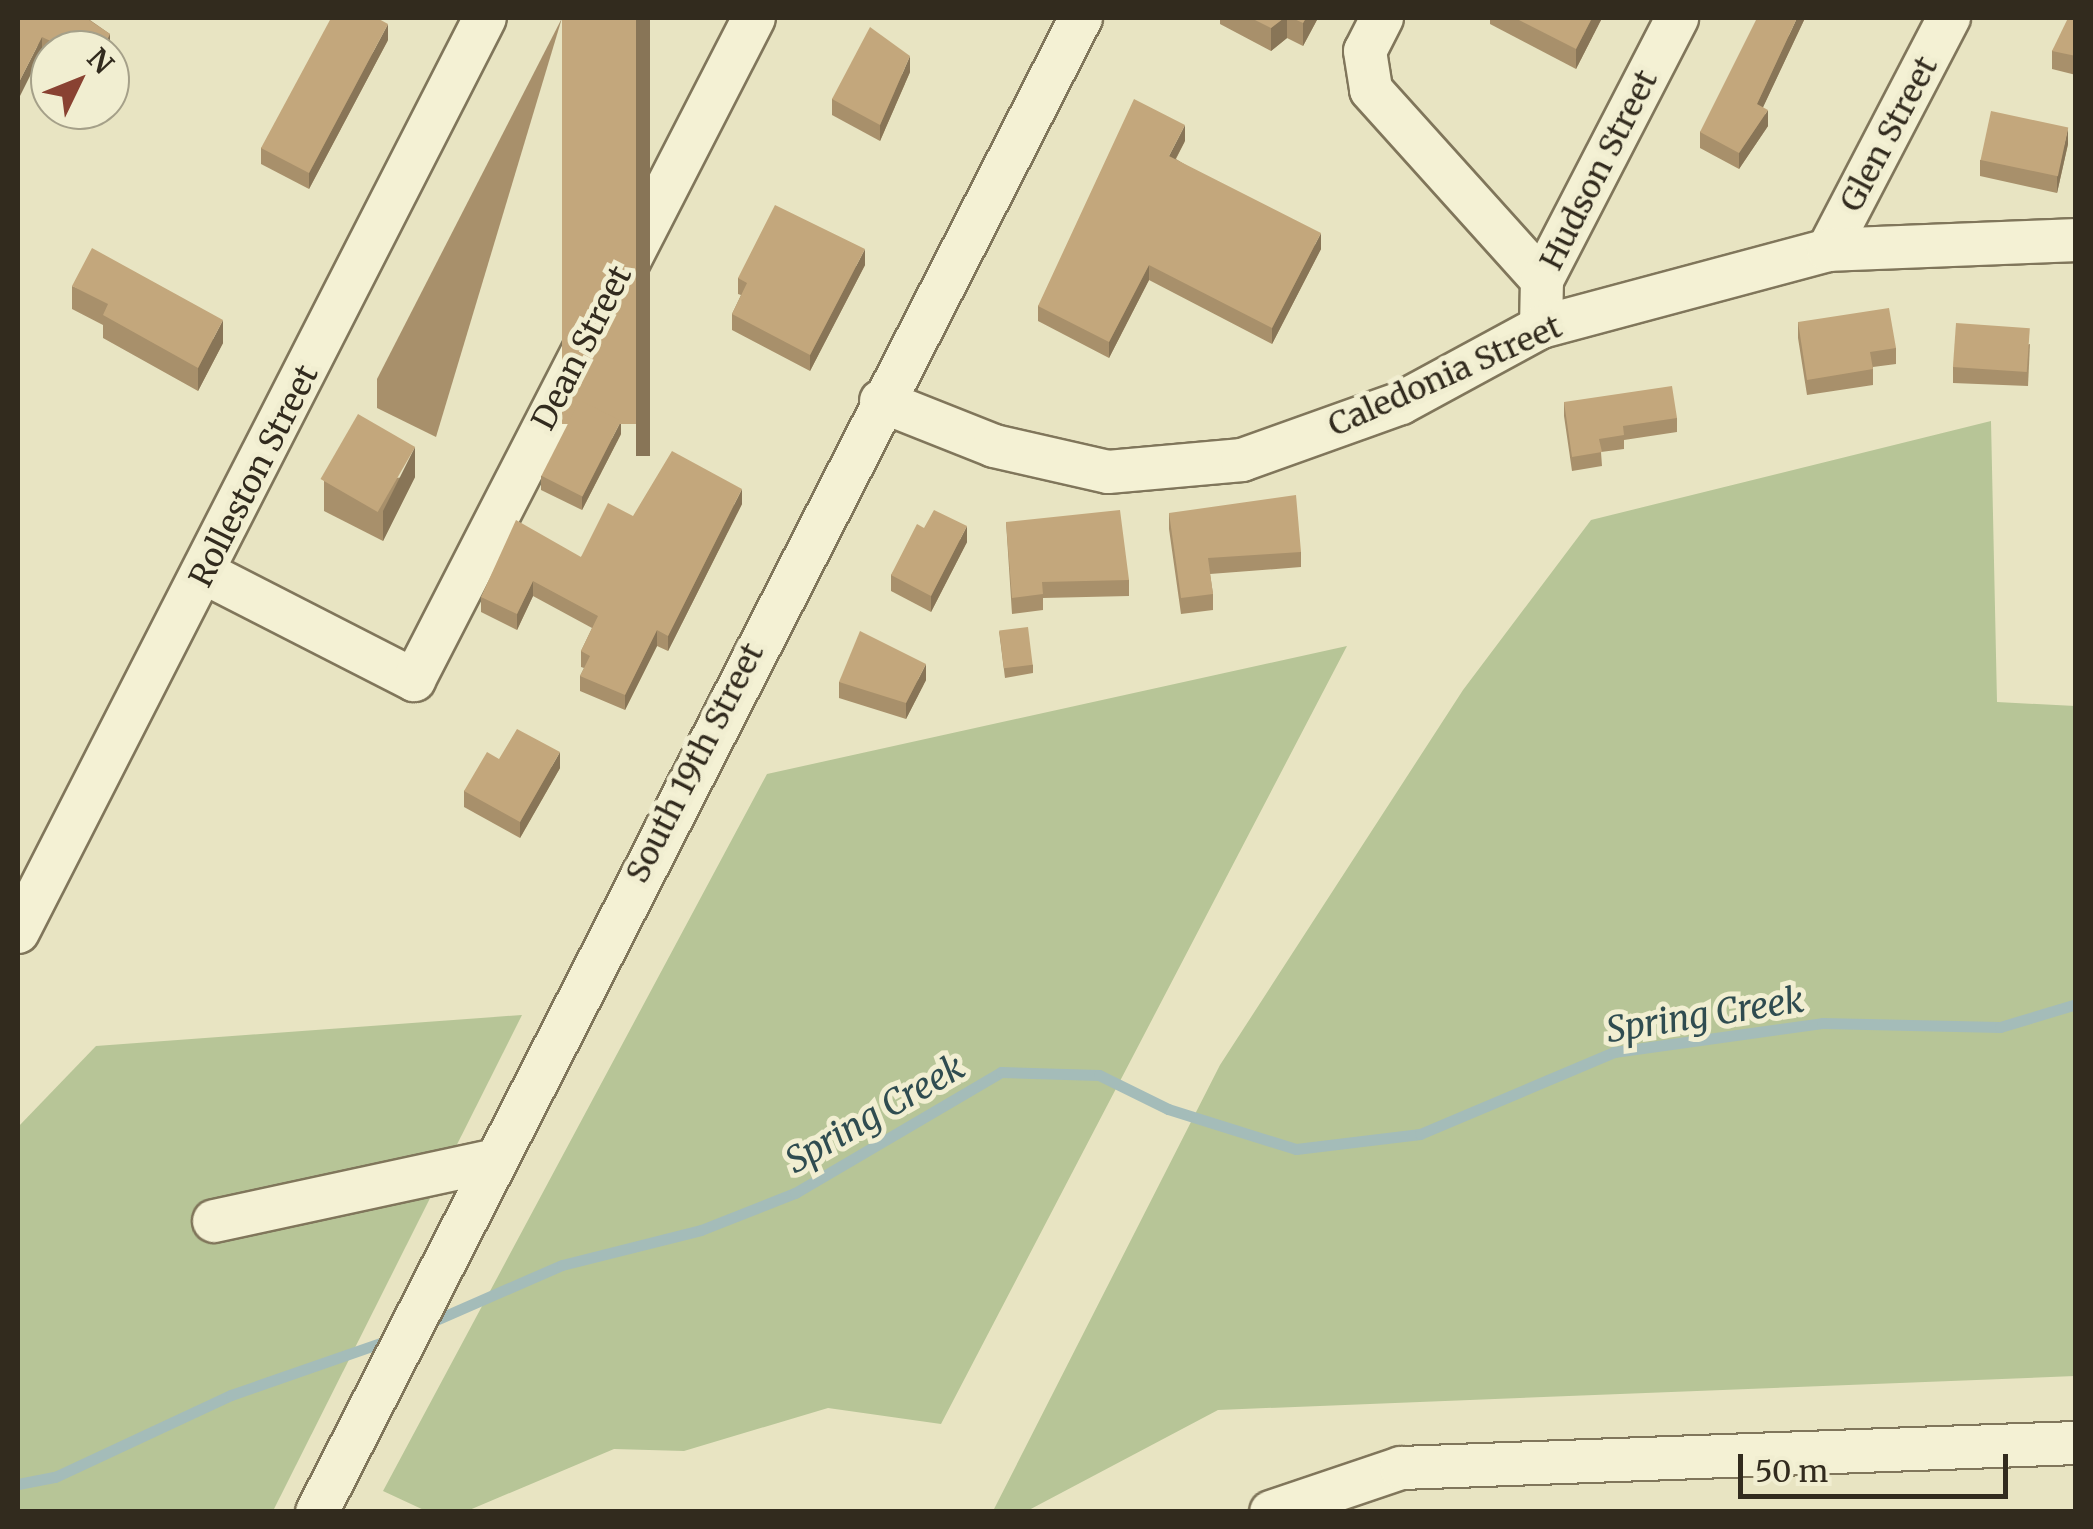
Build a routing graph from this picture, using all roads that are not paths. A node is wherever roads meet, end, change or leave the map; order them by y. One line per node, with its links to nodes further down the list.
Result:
1 (754, 18): 12 (street, Dean Street)
2 (1081, 18): 11 (street, South 19th Street)
3 (1677, 18): 9 (street, Hudson Street)
4 (1949, 18): 8 (street, Glen Street)
5 (472, 22): 12 (street, Rolleston Street)
6 (1374, 34): 9 (street)
7 (2076, 240): 8 (street, Caledonia Street)
8 (1828, 250): 10 (street, Caledonia Street)
9 (1542, 280): 10 (street, Hudson Street)
10 (1542, 327): 11 (street, Caledonia Street)
11 (881, 401): 14 (street, South 19th Street)
12 (205, 573): 13 (street, Rolleston Street)
13 (18, 932)
14 (496, 1160): 15 (street); 17 (street, South 19th Street)
15 (214, 1221)
16 (2076, 1443): 18 (street)
17 (317, 1512)
18 (1271, 1512)

